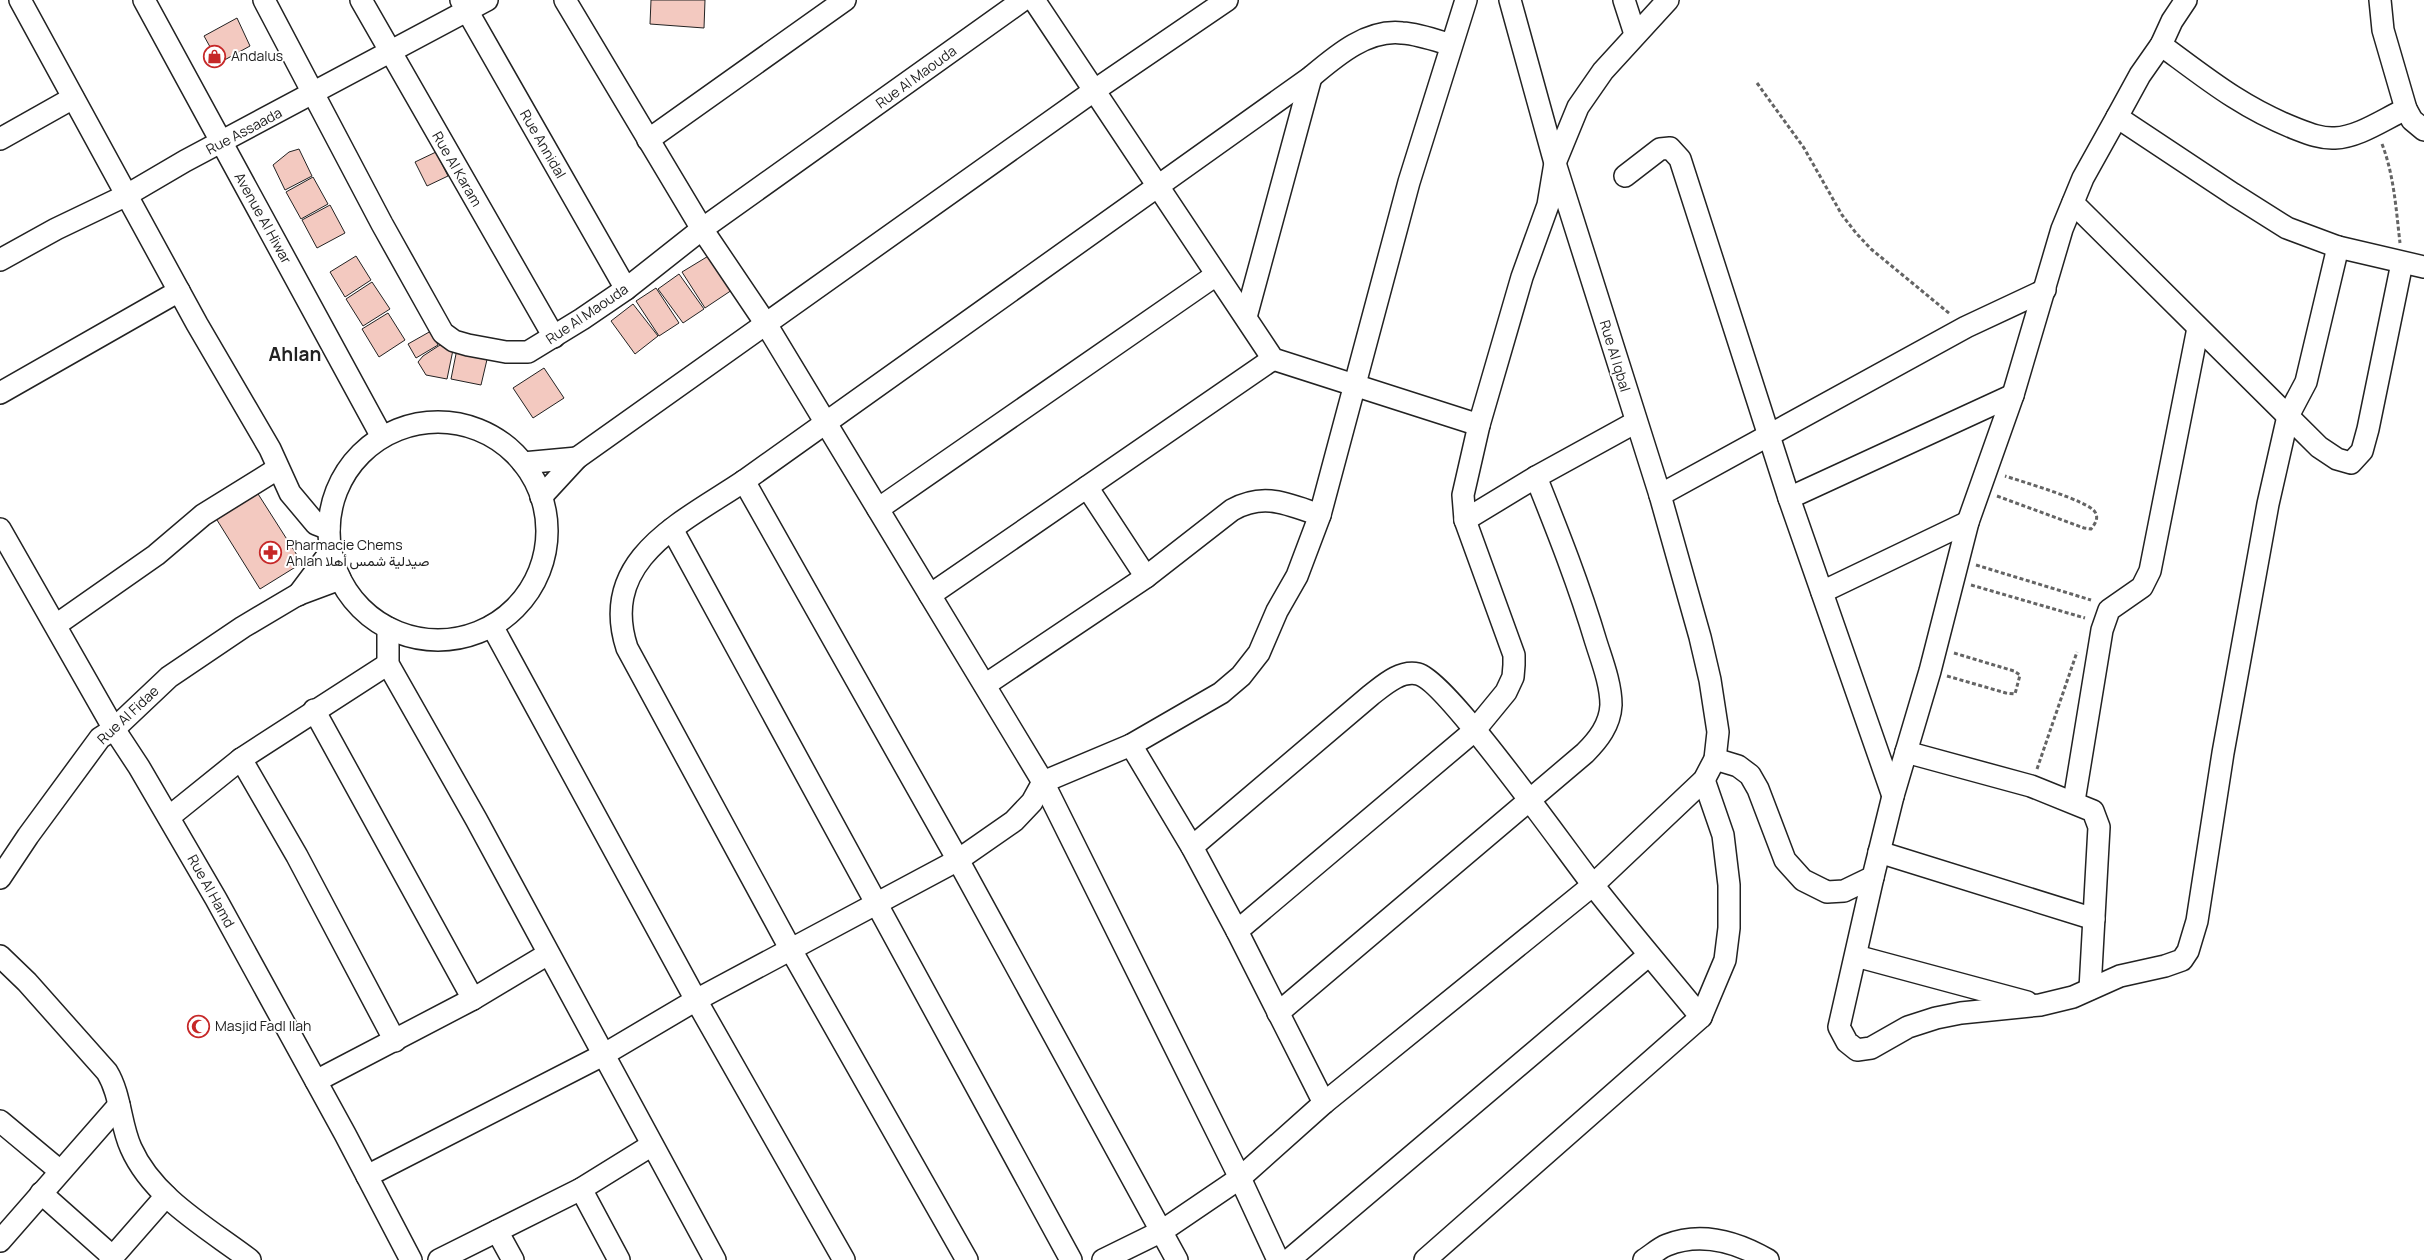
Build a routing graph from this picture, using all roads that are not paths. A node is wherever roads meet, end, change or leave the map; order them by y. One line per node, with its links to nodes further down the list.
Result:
1 (20, 0): 25 (street)
2 (144, 0): 31 (street, Avenue Al Hiwar)
3 (264, 0): 24 (street, Rue Al Maouda)
4 (361, 0): 21 (street, Rue Al Karam)
5 (486, 0): 17 (street, Rue Assaada)
6 (565, 0): 30 (street)
7 (845, 0): 30 (street)
8 (1023, 0): 37 (street, Rue Al Maouda)
9 (1034, 0): 23 (street)
10 (1227, 0): 23 (street)
11 (1466, 0): 20 (street)
12 (1510, 0): 32 (street, Rue Al Iqbal)
13 (1624, 0): 18 (street)
14 (1668, 0): 18 (street)
15 (2186, 0): 19 (street)
16 (2380, 0): 26 (street)
17 (464, 5): 21 (street, Rue Assaada); 43 (street, Rue Annidal)
18 (1636, 34): 32 (street)
19 (2161, 44): 26 (street); 27 (street)
20 (1451, 45): 22 (street); 51 (street)
21 (390, 53): 24 (street, Rue Assaada); 49 (street, Rue Al Karam)
22 (1311, 77): 34 (street); 46 (street)
23 (1095, 90): 34 (street); 47 (street)
24 (313, 93): 31 (street, Rue Assaada); 49 (street, Rue Al Maouda)
25 (73, 98): 29 (street); 35 (street)
26 (2406, 109): 28 (street)
27 (2117, 117): 36 (street); 38 (street)
28 (2424, 130)
29 (0, 139)
30 (648, 140): 37 (street)
31 (221, 143): 35 (street, Rue Assaada); 58 (street, Avenue Al Hiwar)
32 (1555, 163): 55 (street, Rue Al Iqbal); 57 (street)
33 (1625, 176): 59 (street)
34 (1158, 185): 42 (street); 56 (street)
35 (127, 195): 39 (street, Rue Assaada); 45 (street)
36 (2073, 203): 44 (street); 48 (street)
37 (702, 229): 43 (street, Rue Al Maouda); 47 (street)
38 (2338, 247): 40 (street); 54 (street)
39 (0, 260)
40 (2402, 263): 41 (street); 54 (street)
41 (2424, 267)
42 (1216, 275): 46 (street); 69 (street)
43 (626, 289): 49 (street, Rue Al Maouda)
44 (2045, 290): 53 (street); 59 (street)
45 (179, 291): 52 (street); 62 (street)
46 (1246, 316): 50 (street)
47 (766, 324): 56 (street); 60 (street)
48 (2198, 328): 54 (street); 98 (street)
49 (554, 337)
50 (1273, 359): 51 (street); 65 (street)
51 (1355, 386): 57 (street); 70 (street)
52 (0, 393)
53 (2013, 395): 68 (street); 72 (street)
54 (2288, 416): 114 (street)
55 (1636, 422): 63 (street); 66 (street, Rue Al Iqbal)
56 (824, 423): 64 (street); 69 (street)
57 (1479, 426): 71 (street)
58 (382, 437): 61 (street); 74 (street)
59 (1769, 437): 66 (street); 68 (street)
60 (577, 458): 61 (street); 67 (street)
61 (523, 463): 67 (street)
62 (278, 470): 74 (street); 82 (street)
63 (1536, 477): 71 (street); 97 (street)
64 (744, 481): 75 (street); 102 (street)
65 (1087, 487): 77 (street); 81 (street)
66 (1660, 495): 93 (street, Rue Al Iqbal)
67 (541, 496): 83 (street)
68 (1789, 498): 79 (street)
69 (878, 509): 81 (street)
70 (1320, 515): 77 (street); 90 (street)
71 (1465, 520): 89 (street)
72 (1968, 522): 79 (street); 91 (street)
73 (0, 529): 82 (street, Rue Al Hamd)
74 (329, 529): 76 (street)
75 (672, 529): 106 (street); 109 (street)
76 (331, 551): 78 (street); 80 (street, Rue Al Fidae)
77 (1146, 577): 86 (street)
78 (340, 579): 80 (street, Rue Al Fidae); 84 (street)
79 (1822, 592): 96 (street)
80 (298, 595): 88 (street, Rue Al Fidae)
81 (930, 596): 86 (street)
82 (56, 625): 88 (street, Rue Al Hamd)
83 (492, 626): 84 (street); 116 (street)
84 (388, 628): 85 (street)
85 (388, 664): 87 (street); 110 (street)
86 (985, 685): 95 (street)
87 (314, 710): 92 (street); 115 (street)
88 (114, 729): 99 (street, Rue Al Hamd); 104 (street, Rue Al Fidae)
89 (1474, 731): 97 (street); 100 (street); 108 (street)
90 (1131, 745): 95 (street); 100 (street)
91 (1906, 752): 96 (street); 98 (street)
92 (242, 759): 99 (street); 120 (street)
93 (1715, 759): 94 (street); 103 (street)
94 (1704, 780): 105 (street); 119 (street)
95 (1043, 782): 102 (street); 129 (street)
96 (1893, 796): 101 (street)
97 (1530, 801): 105 (street); 118 (street)
98 (2074, 801): 107 (street)
99 (169, 817): 122 (street, Rue Al Hamd)
100 (1192, 847): 108 (street)
101 (1879, 852): 103 (street); 107 (street)
102 (958, 860): 106 (street); 133 (street)
103 (1873, 877): 113 (street)
104 (0, 878)
105 (1592, 885): 111 (street); 123 (street)
106 (876, 903): 109 (street); 145 (street)
107 (2094, 919): 114 (street)
108 (1237, 931): 118 (street)
109 (791, 950): 116 (street); 144 (street)
110 (548, 954): 115 (street); 121 (street)
111 (1649, 955): 119 (street); 149 (street)
112 (0, 956): 124 (street)
113 (1856, 956): 117 (street); 117 (street)
114 (2090, 988): 117 (street)
115 (473, 998): 120 (street)
116 (696, 1000): 121 (street); 143 (street)
117 (2040, 1005)
118 (1278, 1013): 123 (street)
119 (1701, 1017): 150 (street)
120 (395, 1041): 122 (street)
121 (603, 1055): 126 (street); 128 (street)
122 (316, 1081): 128 (street, Rue Al Hamd)
123 (1324, 1104): 129 (street)
124 (119, 1105): 127 (street); 132 (street)
125 (0, 1121): 127 (street)
126 (652, 1145): 130 (street); 142 (street)
127 (60, 1171): 131 (street)
128 (367, 1176): 138 (street, Rue Al Hamd)
129 (1240, 1178): 133 (street); 148 (street)
130 (581, 1189): 134 (street); 141 (street)
131 (41, 1193): 135 (street); 136 (street)
132 (166, 1196): 136 (street); 137 (street)
133 (1162, 1231): 146 (street); 147 (street)
134 (497, 1232): 139 (street); 140 (street)
135 (0, 1241)
136 (112, 1258)
137 (250, 1260)
138 (412, 1260)
139 (439, 1260)
140 (513, 1260)
141 (619, 1260)
142 (716, 1260)
143 (844, 1260)
144 (967, 1260)
145 (1071, 1260)
146 (1104, 1260)
147 (1177, 1260)
148 (1278, 1260)
149 (1289, 1260)
150 (1425, 1260)
151 (1644, 1260): 152 (street)
152 (1768, 1260)

